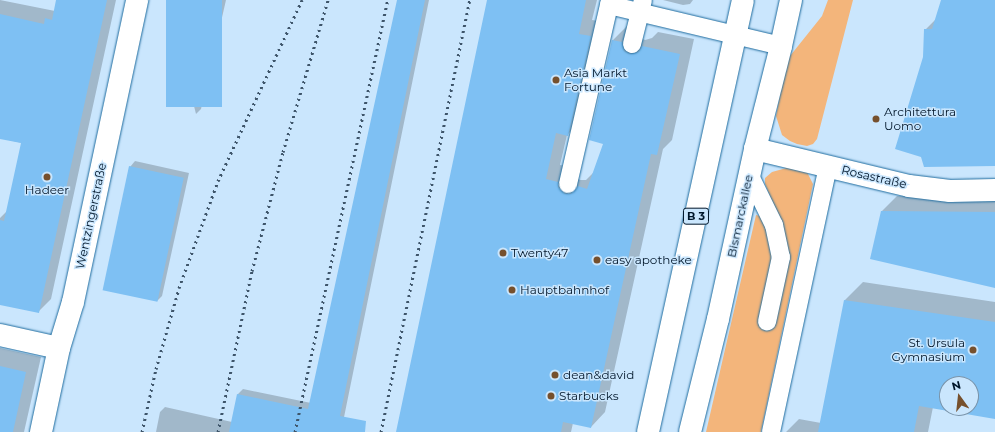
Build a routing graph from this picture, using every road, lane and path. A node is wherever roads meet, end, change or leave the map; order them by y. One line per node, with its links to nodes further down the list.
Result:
1 (137, 0): 16 (main road, Wentzingerstraße)
2 (743, 0): 6 (main road, B 3)
3 (791, 0): 8 (main road, Bismarckallee)
4 (609, 2): 5 (lane); 12 (lane)
5 (641, 6): 6 (lane); 7 (lane)
6 (736, 35): 8 (lane); 18 (main road, B 3)
7 (632, 44)
8 (781, 46): 9 (main road, Bismarckallee)
9 (755, 149): 10 (main road, Rosastraße); 11 (main road, Bismarckallee)
10 (828, 167): 13 (main road, Rosastraße); 20 (lane)
11 (749, 174): 14 (lane); 19 (main road, Bismarckallee)
12 (568, 184)
13 (995, 190)
14 (767, 322)
15 (0, 335): 16 (main road)
16 (60, 348): 17 (main road, Wentzingerstraße)
17 (41, 432)
18 (648, 432)
19 (690, 432)
20 (771, 432)

